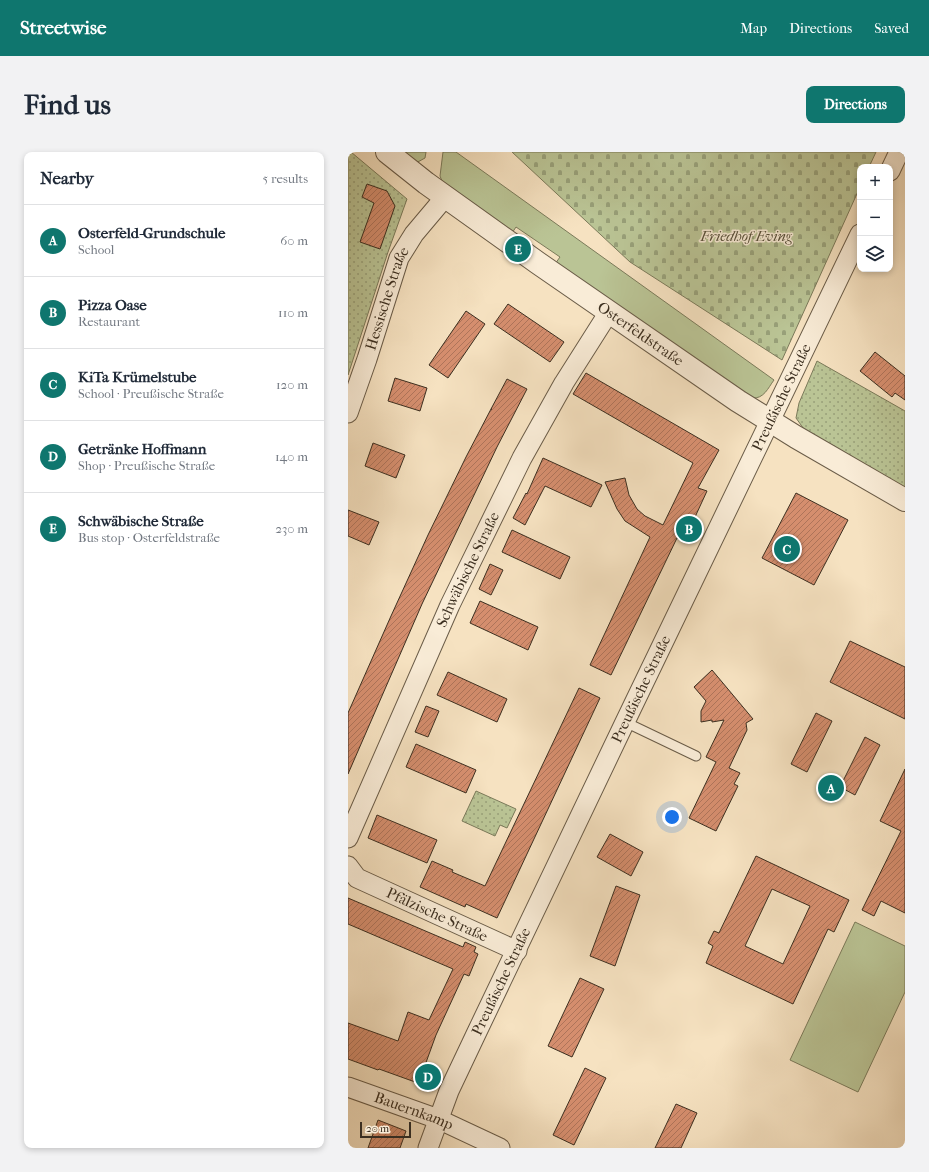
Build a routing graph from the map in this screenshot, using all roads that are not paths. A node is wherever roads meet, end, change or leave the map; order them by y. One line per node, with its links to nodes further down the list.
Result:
1 (388, 152): 4 (street, Osterfeldstraße)
2 (899, 152): 3 (street)
3 (893, 165)
4 (446, 196): 6 (street, Osterfeldstraße); 7 (street, Hessische Straße)
5 (859, 236): 8 (street, Preußische Straße)
6 (609, 312): 8 (street, Osterfeldstraße); 12 (street, Schwäbische Straße)
7 (348, 413)
8 (769, 421): 9 (street, Osterfeldstraße); 10 (street, Preußische Straße)
9 (905, 500)
10 (625, 722): 11 (lane); 14 (street, Preußische Straße)
11 (696, 756)
12 (348, 838)
13 (353, 872): 14 (street, Pfälzische Straße)
14 (517, 950): 16 (street, Preußische Straße)
15 (348, 1087): 16 (street, Bauernkamp)
16 (438, 1119): 17 (street, Preußische Straße); 18 (street, Bauernkamp)
17 (428, 1148)
18 (500, 1148)

